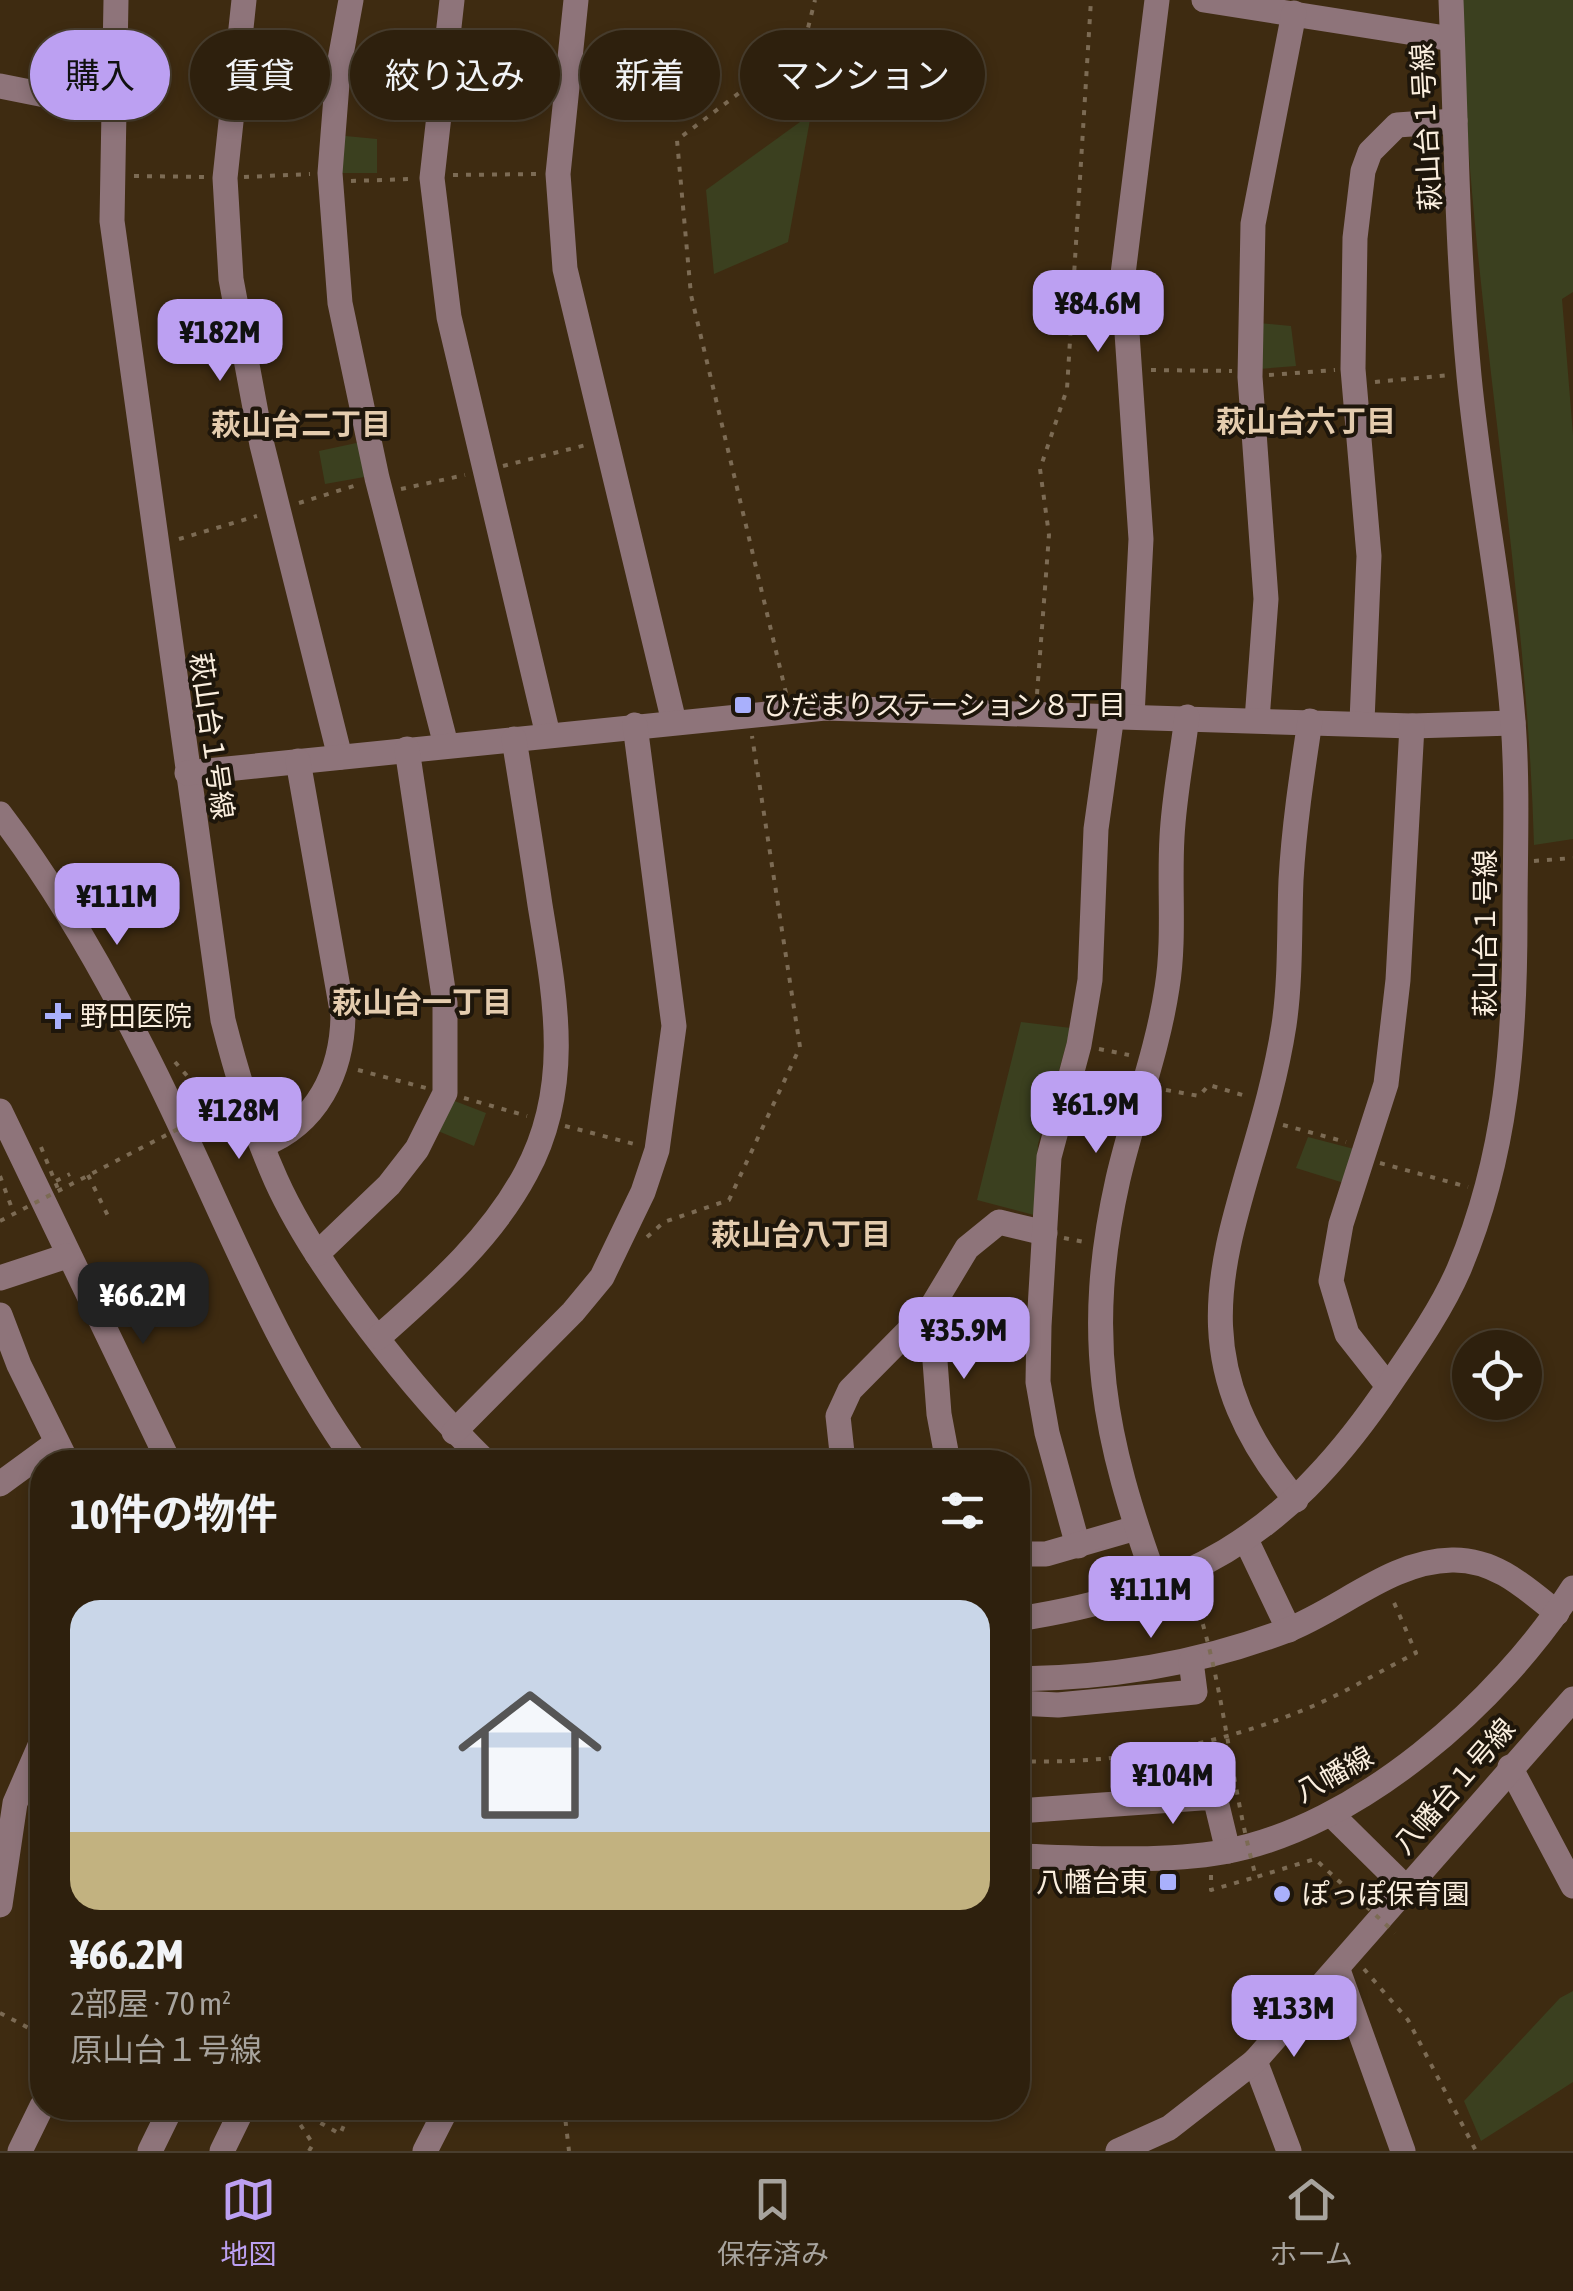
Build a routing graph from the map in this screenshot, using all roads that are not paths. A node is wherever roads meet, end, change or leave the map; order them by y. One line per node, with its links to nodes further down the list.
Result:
1 (116, 0): 11 (street, 萩山台１号線)
2 (244, 0): 30 (street)
3 (351, 0): 28 (street)
4 (452, 0): 26 (street)
5 (576, 0): 22 (street)
6 (1156, 0): 17 (street)
7 (1450, 0): 12 (street, 萩山台１号線)
8 (1220, 1): 10 (street)
9 (1331, 9): 10 (street); 12 (street)
10 (1294, 13): 19 (street)
11 (116, 30)
12 (1452, 39): 16 (street, 萩山台１号線)
13 (0, 86): 14 (street)
14 (30, 92)
15 (114, 120): 32 (street, 萩山台１号線)
16 (1454, 121): 21 (street); 23 (street, 萩山台１号線)
17 (1122, 715): 18 (street); 22 (street); 36 (street)
18 (1187, 717): 19 (street); 54 (street)
19 (1257, 720): 20 (street)
20 (1310, 721): 21 (street); 53 (street)
21 (1362, 721): 25 (street)
22 (674, 722): 24 (street)
23 (1513, 723): 25 (street); 43 (street, 萩山台１号線)
24 (636, 725): 26 (street); 44 (street)
25 (1412, 726): 43 (street)
26 (548, 735): 27 (street)
27 (514, 740): 28 (street); 42 (street)
28 (446, 745): 29 (street)
29 (407, 749): 30 (street); 37 (street)
30 (340, 757): 31 (street)
31 (298, 761): 32 (street); 35 (street)
32 (187, 773): 35 (street, 萩山台１号線)
33 (0, 814): 47 (street)
34 (0, 1111): 38 (street)
35 (262, 1145): 37 (street, 萩山台１号線)
36 (1045, 1234): 40 (street); 56 (street)
37 (316, 1254): 42 (street, 萩山台１号線)
38 (66, 1256): 39 (street); 46 (street)
39 (0, 1278)
40 (931, 1308): 49 (street); 50 (street)
41 (0, 1315): 45 (street)
42 (379, 1336): 44 (street, 萩山台１号線)
43 (1388, 1386): 53 (street, 萩山台１号線)
44 (454, 1432): 48 (street, 萩山台１号線)
45 (61, 1450)
46 (163, 1450)
47 (348, 1450)
48 (473, 1450)
49 (842, 1450)
50 (946, 1450)
51 (30, 1469): 52 (street)
52 (0, 1484)
53 (1296, 1500): 55 (street, 萩山台１号線)
54 (1136, 1528): 56 (street); 58 (street)
55 (1247, 1542): 58 (street, 萩山台１号線); 62 (street)
56 (1078, 1546): 57 (street)
57 (1030, 1554)
58 (1157, 1585): 61 (street, 萩山台１号線)
59 (1573, 1588): 60 (street, 八幡線)
60 (1565, 1609): 62 (street); 70 (street, 八幡線)
61 (1030, 1618)
62 (1289, 1630): 63 (street)
63 (1192, 1661): 64 (street); 66 (street)
64 (1030, 1678)
65 (1573, 1699): 67 (street, 八幡台１号線)
66 (1030, 1704)
67 (1510, 1766): 73 (street); 74 (street, 八幡台１号線)
68 (30, 1769): 75 (street)
69 (1030, 1810): 71 (street)
70 (1332, 1815): 71 (street, 八幡線); 74 (street)
71 (1219, 1853): 72 (street, 八幡線)
72 (1030, 1856)
73 (1573, 1886)
74 (1406, 1888): 76 (street, 八幡台１号線)
75 (0, 1905)
76 (1338, 1970): 77 (street, 八幡台１号線); 89 (street)
77 (1255, 2061): 82 (street, 八幡台１号線); 88 (street)
78 (35, 2120): 83 (street)
79 (164, 2120): 84 (street)
80 (238, 2120): 85 (street)
81 (441, 2120): 86 (street)
82 (1173, 2140): 87 (street, 八幡台１号線)
83 (20, 2151)
84 (150, 2151)
85 (222, 2151)
86 (424, 2151)
87 (1118, 2151)
88 (1289, 2151)
89 (1404, 2151)

